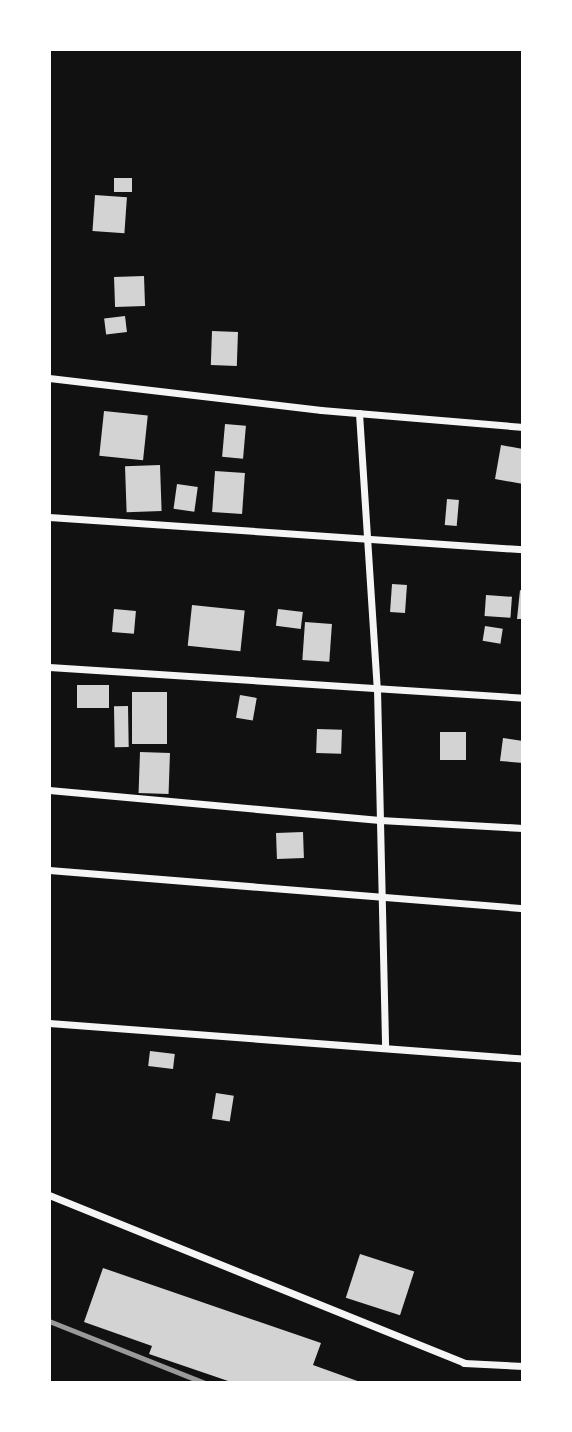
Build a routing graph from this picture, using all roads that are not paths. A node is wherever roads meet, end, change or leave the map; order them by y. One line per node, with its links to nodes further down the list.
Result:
1 (49, 378): 2 (street)
2 (359, 413): 3 (street); 5 (street)
3 (523, 426)
4 (49, 517): 5 (street)
5 (366, 538): 6 (street); 8 (street)
6 (523, 549)
7 (49, 667): 8 (street)
8 (377, 688): 9 (street); 11 (street)
9 (523, 698)
10 (49, 790): 11 (street)
11 (380, 820): 12 (street); 14 (street)
12 (523, 828)
13 (49, 870): 14 (street)
14 (382, 897): 15 (street); 17 (street)
15 (523, 908)
16 (49, 1023): 17 (street)
17 (384, 1048): 18 (street)
18 (523, 1059)
19 (49, 1195): 20 (street)
20 (523, 1366)

